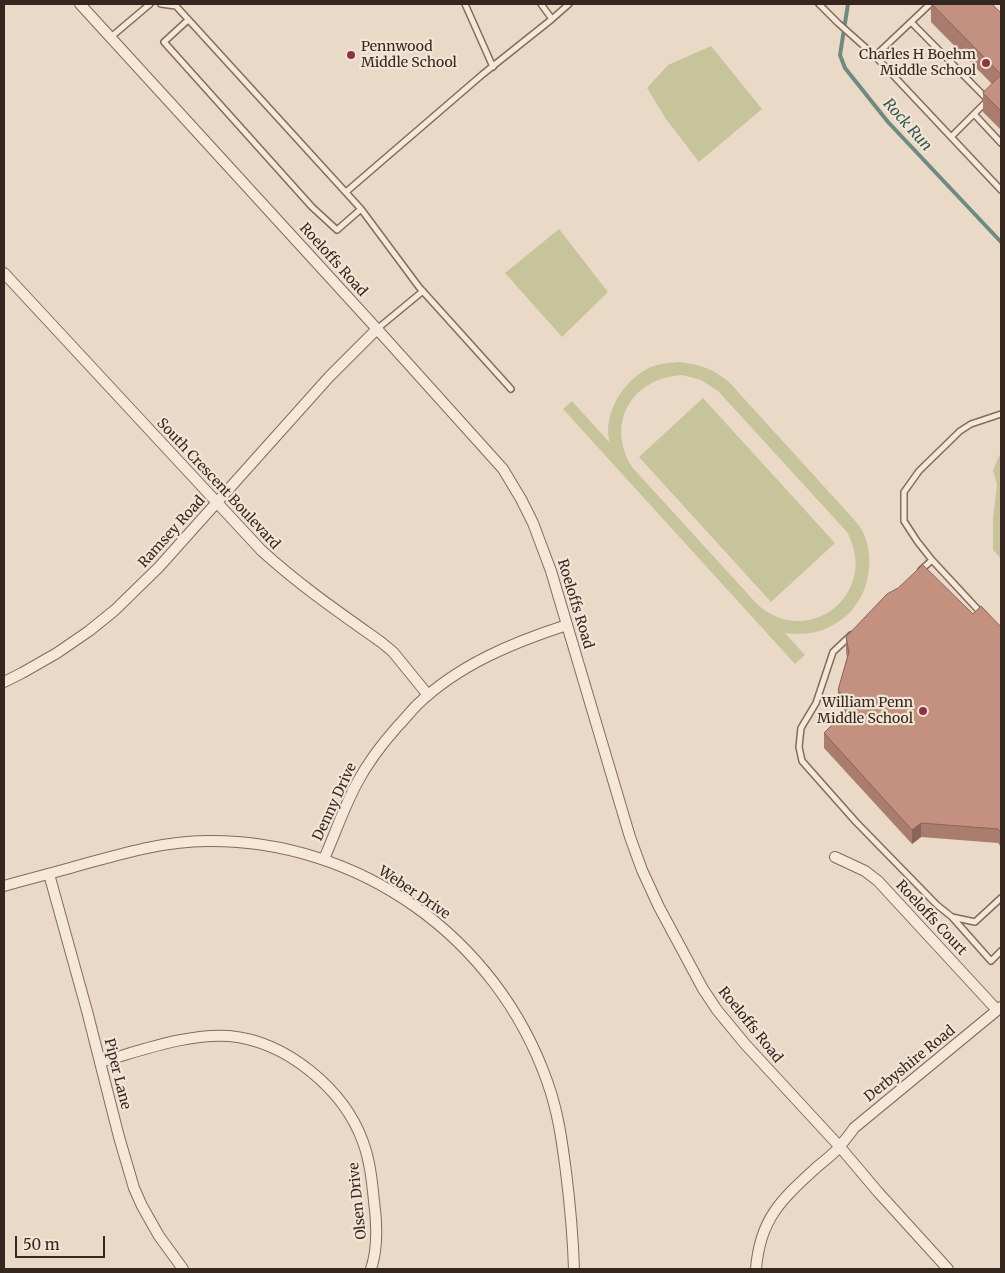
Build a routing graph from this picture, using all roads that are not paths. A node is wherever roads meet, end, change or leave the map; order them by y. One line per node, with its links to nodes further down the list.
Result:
1 (80, 4): 12 (street, Roeloffs Road)
2 (150, 4): 12 (lane)
3 (161, 4): 10 (lane)
4 (465, 4): 14 (lane)
5 (540, 4): 9 (lane)
6 (569, 4): 9 (lane)
7 (819, 4): 13 (lane)
8 (930, 4): 11 (lane)
9 (552, 19): 14 (lane)
10 (188, 20): 19 (lane); 20 (lane)
11 (911, 22): 13 (lane); 15 (lane)
12 (111, 37): 23 (street, Roeloffs Road)
13 (875, 56): 16 (lane)
14 (493, 66): 19 (lane)
15 (974, 114): 16 (lane); 17 (lane)
16 (951, 137): 18 (lane)
17 (1001, 143)
18 (1001, 190)
19 (346, 192): 20 (lane)
20 (362, 209): 22 (lane)
21 (4, 273): 26 (street, South Crescent Boulevard)
22 (423, 291): 23 (lane); 24 (lane)
23 (377, 329): 26 (street, Ramsey Road); 30 (street, Roeloffs Road)
24 (512, 389)
25 (1001, 414): 27 (lane)
26 (217, 503): 32 (street, Ramsey Road); 33 (street, South Crescent Boulevard)
27 (932, 560): 28 (lane); 29 (lane)
28 (918, 573)
29 (989, 621)
30 (567, 625): 33 (street, Denny Drive); 43 (street, Roeloffs Road)
31 (854, 632): 39 (lane)
32 (4, 682)
33 (428, 695): 35 (street, Denny Drive)
34 (835, 857): 41 (street, Roeloffs Court)
35 (324, 859): 36 (street, Weber Drive); 46 (street, Weber Drive)
36 (49, 874): 37 (street, Weber Drive); 42 (street, Piper Lane)
37 (4, 886)
38 (1001, 898): 39 (lane)
39 (952, 917): 40 (lane)
40 (1001, 951)
41 (999, 1008): 43 (street, Derbyshire Road)
42 (100, 1062): 44 (street, Piper Lane); 45 (street, Olsen Drive)
43 (840, 1147): 47 (street); 48 (street, Roeloffs Road)
44 (183, 1269)
45 (371, 1269)
46 (574, 1269)
47 (756, 1269)
48 (948, 1269)

